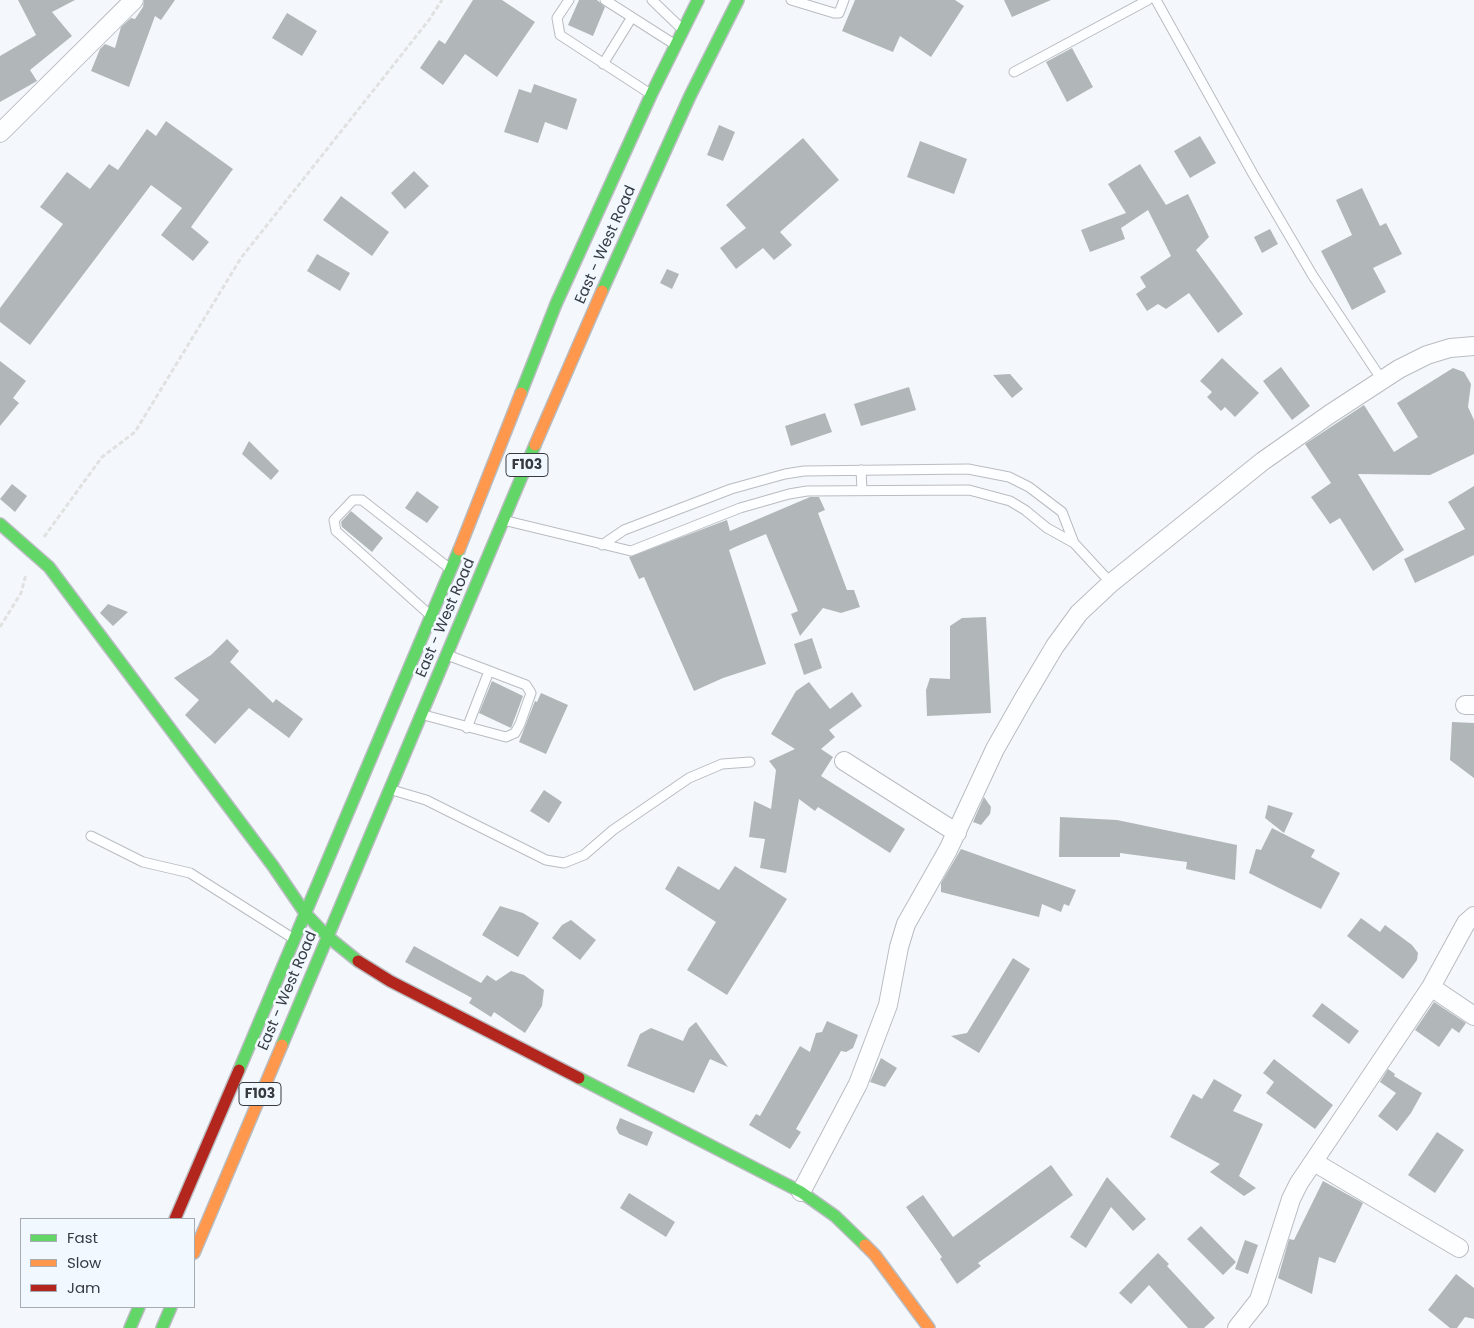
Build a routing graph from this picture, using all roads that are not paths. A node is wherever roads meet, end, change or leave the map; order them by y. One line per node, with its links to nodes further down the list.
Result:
1 (134, 0): 17 (street)
2 (569, 0): 14 (lane)
3 (605, 0): 11 (lane)
4 (652, 0): 12 (lane)
5 (698, 0): 12 (main road, East - West Road / F103)
6 (738, 0): 22 (main road, East - West Road / F103)
7 (791, 0): 8 (lane)
8 (844, 0)
9 (1148, 0): 15 (lane)
10 (1156, 0): 19 (lane)
11 (632, 17): 13 (lane); 14 (lane)
12 (683, 30): 13 (main road, East - West Road / F103)
13 (676, 45): 16 (main road, East - West Road / F103)
14 (603, 64): 16 (lane)
15 (1014, 72)
16 (651, 95): 26 (main road, East - West Road / F103)
17 (0, 133)
18 (1474, 346): 19 (street)
19 (1382, 380): 27 (street)
20 (861, 470): 21 (lane); 24 (lane); 25 (lane)
21 (862, 490): 24 (lane); 25 (lane)
22 (504, 520): 25 (lane); 29 (main road, East - West Road / F103)
23 (0, 524): 38 (main road)
24 (1074, 543): 27 (lane)
25 (602, 545)
26 (451, 569): 28 (main road, East - West Road / F103); 28 (lane)
27 (1110, 582): 36 (street)
28 (432, 616): 38 (main road, East - West Road / F103)
29 (446, 655): 30 (lane); 31 (main road, East - West Road / F103)
30 (489, 671): 32 (lane); 32 (lane)
31 (421, 715): 32 (lane); 35 (main road, East - West Road / F103)
32 (467, 728)
33 (844, 761): 36 (street)
34 (750, 762): 35 (lane)
35 (389, 789): 40 (main road, East - West Road / F103)
36 (957, 833): 45 (street)
37 (92, 836): 41 (lane)
38 (305, 913): 40 (main road); 41 (main road, East - West Road / F103)
39 (1474, 916): 42 (street)
40 (327, 936): 45 (main road); 48 (main road, East - West Road / F103)
41 (294, 939): 46 (main road, East - West Road / F103)
42 (1431, 987): 43 (street); 44 (street)
43 (1474, 1016)
44 (1314, 1162): 47 (street); 54 (street)
45 (801, 1192): 53 (main road)
46 (175, 1218)
47 (1459, 1248)
48 (195, 1251)
49 (139, 1308): 51 (main road)
50 (171, 1308): 52 (main road)
51 (130, 1328)
52 (162, 1328)
53 (929, 1328)
54 (1237, 1328)

